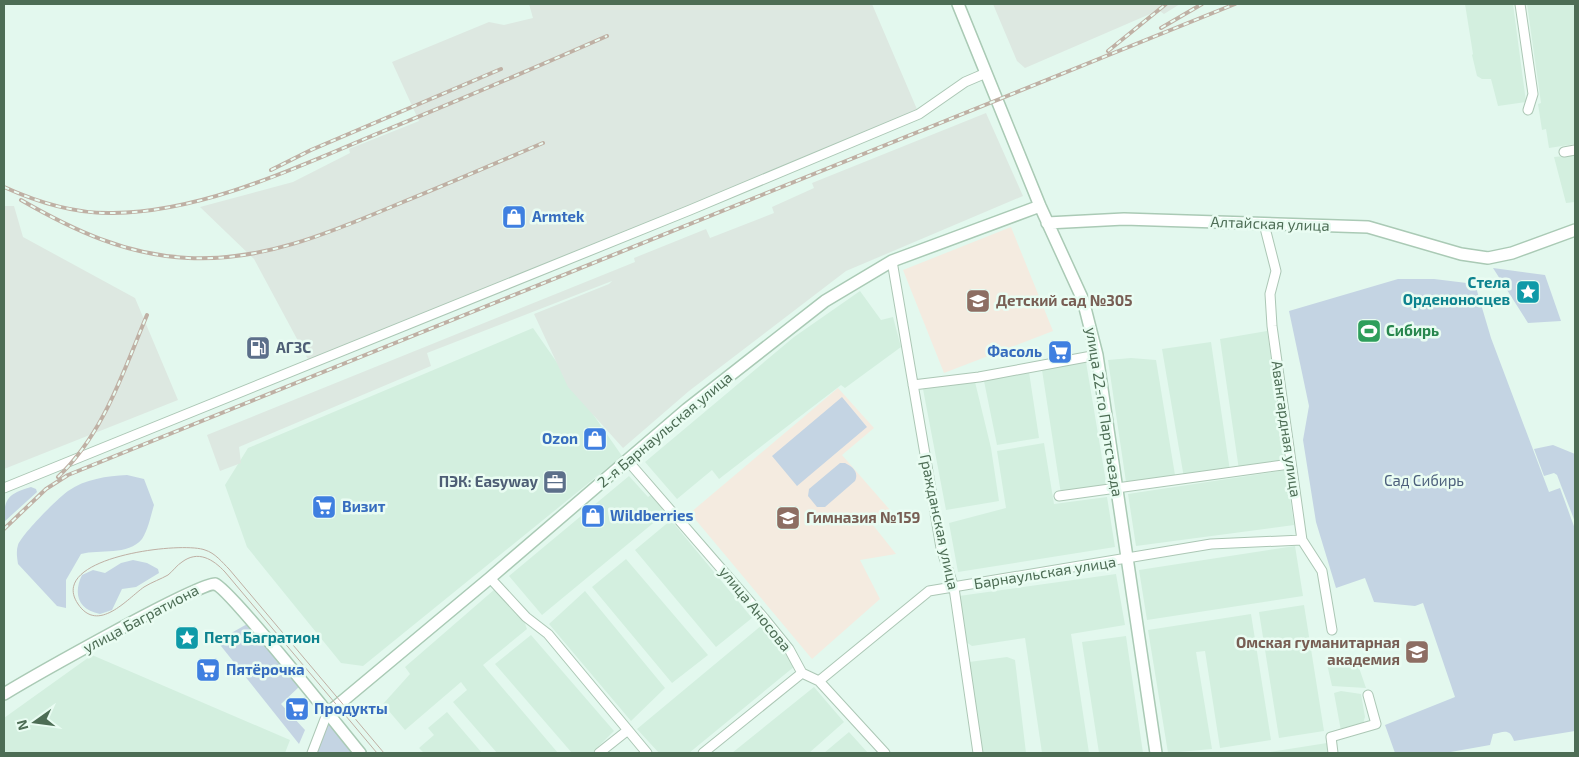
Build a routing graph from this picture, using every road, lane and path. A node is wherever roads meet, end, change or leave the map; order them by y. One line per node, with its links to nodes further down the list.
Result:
1 (958, 4): 3 (street, улица 22-го Партсъезда)
2 (1520, 4): 4 (street)
3 (986, 73): 7 (street, улица 22-го Партсъезда); 16 (street)
4 (1528, 110)
5 (1575, 150): 6 (street)
6 (1564, 152)
7 (1040, 206): 8 (street, улица 22-го Партсъезда); 11 (street, 2-я Барнаульская улица)
8 (1048, 223): 9 (street, Алтайская улица); 12 (street, улица 22-го Партсъезда)
9 (1264, 224): 10 (street, Алтайская улица); 15 (street, Авангардная улица)
10 (1575, 230)
11 (892, 261): 13 (street, Гражданская улица); 14 (street, 2-я Барнаульская улица)
12 (1097, 355): 13 (street); 17 (street, улица 22-го Партсъезда)
13 (913, 385): 22 (street, Гражданская улица)
14 (627, 460): 21 (street, 2-я Барнаульская улица); 24 (street, улица Аносова)
15 (1290, 464): 17 (street); 19 (street, Авангардная улица)
16 (4, 488)
17 (1117, 489): 18 (street); 20 (street, улица 22-го Партсъезда)
18 (1058, 496)
19 (1302, 540): 20 (street, Барнаульская улица); 23 (street, Авангардная улица)
20 (1127, 559): 22 (street, Барнаульская улица); 37 (street, улица 22-го Партсъезда)
21 (490, 578): 28 (street, 2-я Барнаульская улица); 29 (street)
22 (954, 588): 25 (street, Барнаульская улица); 36 (street, Гражданская улица)
23 (1332, 630)
24 (802, 673): 25 (street); 34 (street)
25 (819, 681): 35 (street)
26 (4, 694): 28 (street, улица Багратиона)
27 (1368, 695): 38 (street)
28 (327, 714): 30 (street); 31 (street, улица Багратиона)
29 (628, 730): 32 (street); 33 (street)
30 (312, 753)
31 (360, 753)
32 (599, 753)
33 (648, 753)
34 (703, 753)
35 (885, 753)
36 (978, 753)
37 (1156, 753)
38 (1333, 753)

